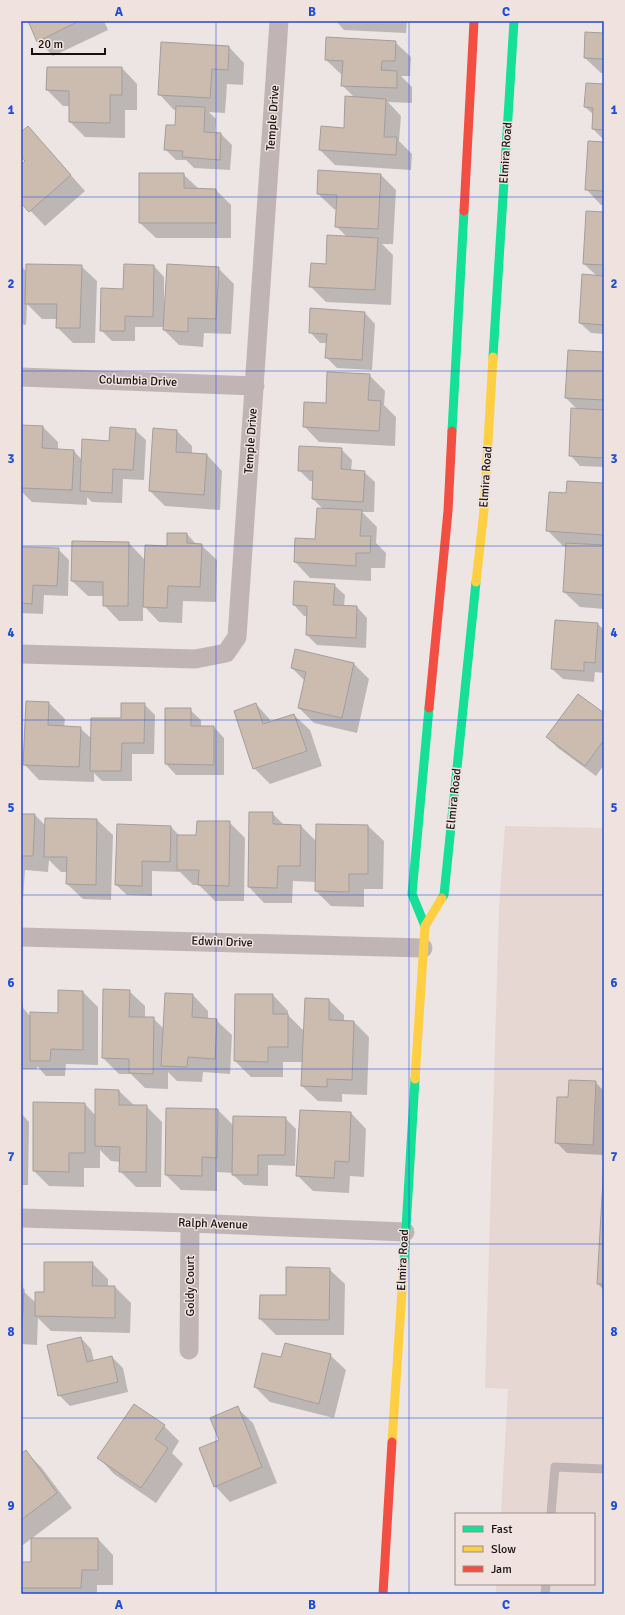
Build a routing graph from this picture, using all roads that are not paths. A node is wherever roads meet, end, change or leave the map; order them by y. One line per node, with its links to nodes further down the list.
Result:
1 (279, 21): 5 (street, Temple Drive)
2 (474, 21): 7 (main road, Elmira Road)
3 (514, 21): 7 (main road, Elmira Road)
4 (21, 378): 5 (street, Columbia Drive)
5 (255, 386): 6 (street, Temple Drive)
6 (21, 654)
7 (425, 926): 9 (main road, Elmira Road)
8 (21, 937): 9 (street, Edwin Drive)
9 (423, 948): 12 (main road, Elmira Road)
10 (21, 1218): 11 (street, Ralph Avenue)
11 (190, 1223): 12 (street, Ralph Avenue); 13 (street, Goldy Court)
12 (405, 1232): 16 (main road, Elmira Road)
13 (189, 1350)
14 (604, 1469): 15 (lane)
15 (552, 1513)
16 (383, 1594)

